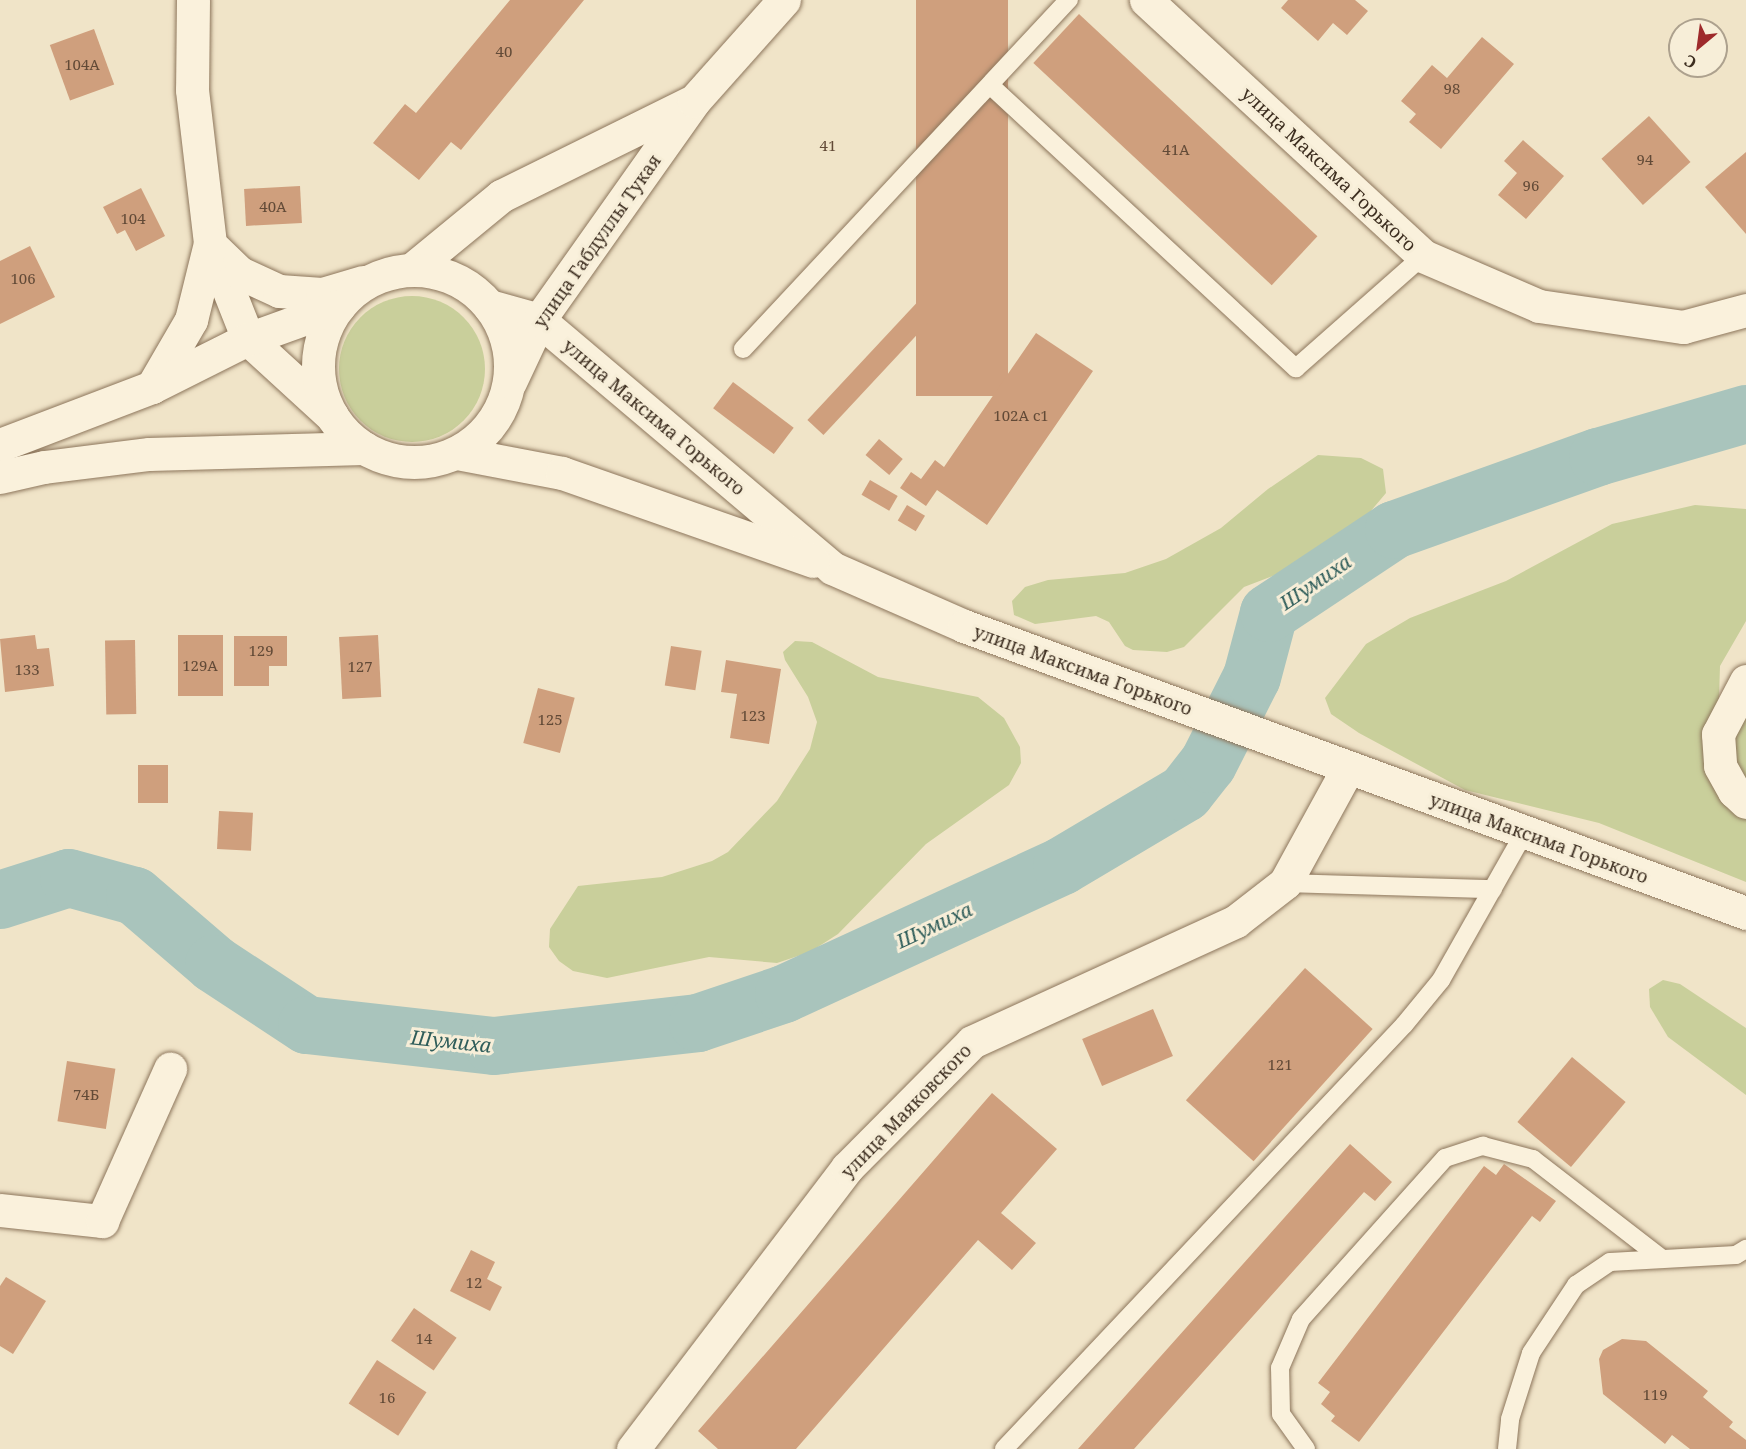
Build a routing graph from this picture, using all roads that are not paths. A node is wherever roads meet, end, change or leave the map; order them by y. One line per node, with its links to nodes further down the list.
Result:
1 (193, 0): 7 (street)
2 (784, 0): 6 (street, улица Габдуллы Тукая)
3 (1069, 0): 5 (lane)
4 (1146, 0): 8 (street, улица Максима Горького)
5 (990, 85): 8 (lane); 16 (lane)
6 (694, 101): 9 (street, улица Габдуллы Тукая); 14 (street, улица Габдуллы Тукая)
7 (210, 243): 10 (street); 15 (street); 18 (street)
8 (1424, 256): 13 (street, улица Максима Горького)
9 (411, 270): 10 (street, улица Максима Горького); 12 (street, улица Максима Горького)
10 (363, 282): 11 (street, улица Максима Горького)
11 (339, 306): 15 (street, улица Максима Горького); 19 (street, улица Максима Горького)
12 (489, 306): 14 (street, улица Максима Горького); 17 (street, улица Максима Горького)
13 (1746, 310)
14 (539, 320): 17 (street, улица Габдуллы Тукая); 24 (street, улица Максима Горького)
15 (248, 339): 18 (street, улица Максима Горького); 19 (street)
16 (743, 349)
17 (508, 386): 22 (street, улица Максима Горького)
18 (152, 387): 20 (street, улица Максима Горького)
19 (332, 416): 21 (street, улица Максима Горького)
20 (0, 445)
21 (364, 448): 22 (street, улица Максима Горького); 23 (street, улица Максима Горького)
22 (457, 453): 24 (street)
23 (0, 477)
24 (832, 568): 26 (street, улица Максима Горького)
25 (1746, 681): 27 (street)
26 (1348, 768): 28 (street, улица Максима Горького); 29 (street, улица Маяковского)
27 (1746, 802)
28 (1524, 833): 30 (lane); 31 (street, улица Максима Горького)
29 (1285, 883): 30 (lane); 36 (street, улица Маяковского)
30 (1493, 889): 37 (lane)
31 (1746, 913)
32 (170, 1069): 33 (street)
33 (0, 1210)
34 (1746, 1249): 35 (lane)
35 (1659, 1257): 38 (lane); 39 (lane)
36 (633, 1449)
37 (1004, 1449)
38 (1306, 1449)
39 (1507, 1449)

